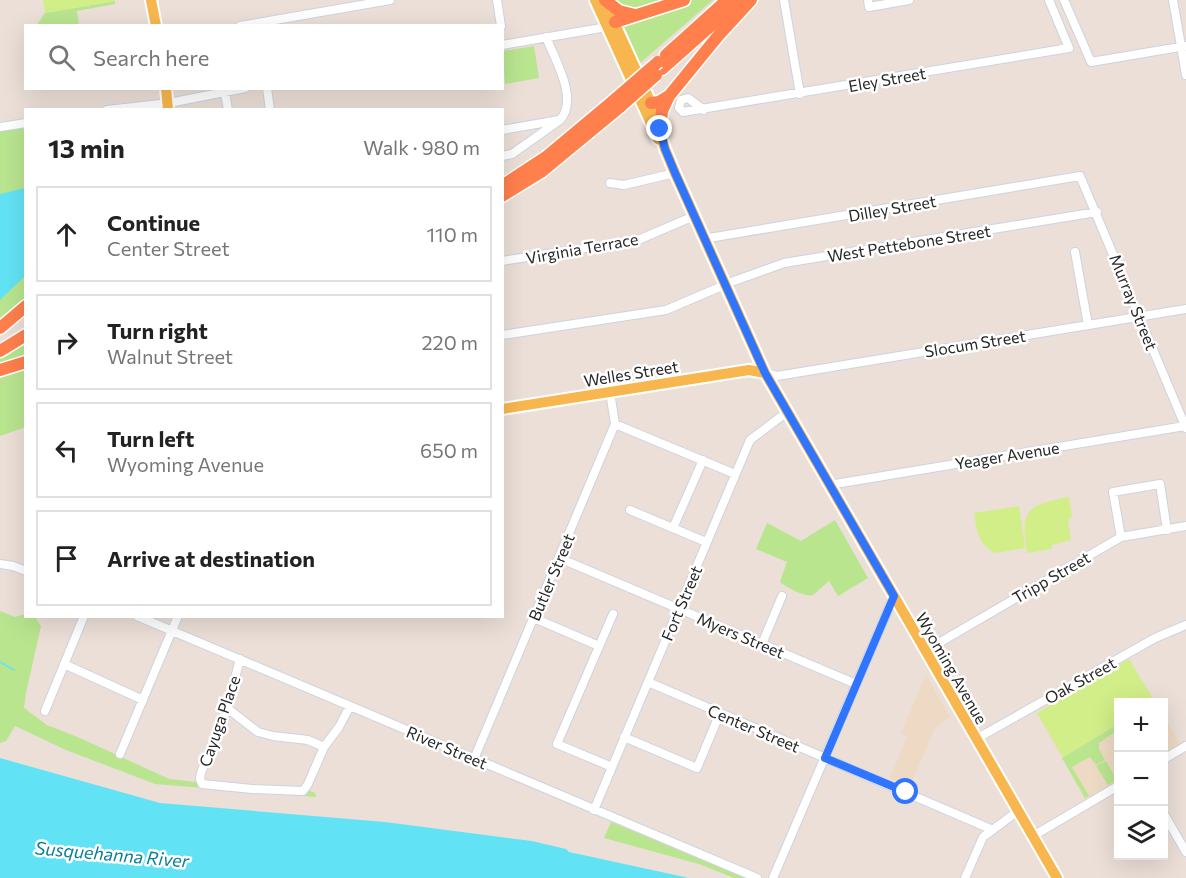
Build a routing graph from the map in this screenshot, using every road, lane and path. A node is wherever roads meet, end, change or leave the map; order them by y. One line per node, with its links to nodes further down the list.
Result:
1 (151, 0): 17 (main road)
2 (390, 0): 18 (street)
3 (497, 0): 19 (street)
4 (595, 0): 20 (main road, Wyoming Avenue)
5 (605, 0): 16 (highway); 20 (main road, Wyoming Avenue)
6 (684, 0): 16 (highway)
7 (727, 0): 24 (highway)
8 (740, 0): 24 (highway)
9 (751, 0): 32 (highway)
10 (784, 0): 31 (street)
11 (909, 0): 15 (street)
12 (1049, 0): 31 (street, Eley Street)
13 (1064, 0): 23 (street)
14 (1173, 0): 23 (street)
15 (868, 3)
16 (639, 15): 20 (highway)
17 (156, 24)
18 (252, 24)
19 (501, 24)
20 (611, 25): 21 (street); 34 (main road, Wyoming Avenue)
21 (546, 38): 22 (street); 42 (street)
22 (504, 45)
23 (1184, 47): 25 (street)
24 (660, 66): 35 (highway, bridge)
25 (1186, 75)
26 (166, 90): 36 (main road)
27 (237, 90): 30 (street)
28 (267, 90): 40 (street)
29 (208, 92): 30 (street); 33 (street)
30 (225, 93): 39 (street)
31 (800, 94): 41 (street, Eley Street)
32 (669, 96): 34 (highway); 46 (highway)
33 (184, 99): 36 (street); 38 (street)
34 (645, 102): 46 (main road, Wyoming Avenue); 49 (main road, Wyoming Avenue)
35 (617, 104): 54 (highway); 55 (highway)
36 (170, 107): 37 (street)
37 (149, 108)
38 (186, 108)
39 (228, 108)
40 (270, 108)
41 (704, 110)
42 (560, 120): 44 (street); 48 (street)
43 (24, 123): 45 (street)
44 (530, 125): 47 (street); 48 (street)
45 (0, 127)
46 (660, 129): 49 (main road, Wyoming Avenue)
47 (504, 130)
48 (534, 140): 50 (street)
49 (665, 149): 51 (main road, Wyoming Avenue)
50 (504, 156)
51 (675, 173): 53 (street); 57 (main road, Wyoming Avenue)
52 (1080, 176): 56 (street, Murray Street); 58 (street, Dilley Street)
53 (610, 183)
54 (504, 185)
55 (504, 195)
56 (1097, 212): 61 (street, West Pettebone Street); 64 (street, Murray Street)
57 (694, 216): 58 (main road, Wyoming Avenue); 60 (street, Virginia Terrace)
58 (703, 239): 61 (main road, Wyoming Avenue)
59 (1075, 252): 65 (street)
60 (504, 261)
61 (724, 285): 68 (street, West Pettebone Street); 74 (main road, Wyoming Avenue)
62 (24, 308): 67 (highway)
63 (1186, 309): 64 (street, Slocum Street)
64 (1140, 316): 65 (street, Slocum Street); 79 (street, Murray Street)
65 (1088, 325): 74 (street, Slocum Street)
66 (24, 327): 70 (highway)
67 (0, 328)
68 (504, 335)
69 (24, 336): 71 (highway)
70 (0, 342)
71 (0, 351)
72 (24, 363): 73 (highway)
73 (0, 370)
74 (765, 373): 75 (main road, Welles Street); 77 (main road, Wyoming Avenue)
75 (610, 392): 76 (main road, Welles Street); 78 (street)
76 (504, 409)
77 (787, 412): 81 (street, Fort Street); 82 (main road, Wyoming Avenue)
78 (615, 424): 80 (street); 89 (street, Butler Street)
79 (1185, 427): 82 (street, Yeager Avenue)
80 (703, 460): 81 (street); 85 (street)
81 (735, 474): 88 (street, Fort Street)
82 (829, 485): 93 (main road, Wyoming Avenue)
83 (630, 510): 85 (street)
84 (1186, 526): 86 (street, Tripp Street)
85 (673, 528): 88 (street)
86 (1167, 530): 87 (street, Tripp Street); 87 (street)
87 (1121, 537): 104 (street, Tripp Street)
88 (706, 542): 94 (street, Fort Street)
89 (559, 558): 94 (street, Myers Street); 99 (street, Butler Street)
90 (0, 564): 91 (street)
91 (24, 570)
92 (783, 596): 102 (street)
93 (894, 596): 104 (main road, Wyoming Avenue); 108 (street)
94 (679, 609): 102 (street, Myers Street); 107 (street, Fort Street)
95 (613, 614): 103 (street)
96 (83, 618): 106 (street)
97 (141, 618): 101 (street, River Street)
98 (177, 618): 101 (street)
99 (534, 618): 103 (street); 121 (street, Butler Street)
100 (1186, 625): 115 (street, Oak Street)
101 (172, 632): 105 (street, River Street); 109 (street)
102 (762, 644): 108 (street, Myers Street)
103 (599, 646): 122 (street)
104 (925, 651): 115 (main road, Wyoming Avenue)
105 (240, 659): 110 (street, River Street); 111 (street, Cayuga Place)
106 (64, 664): 109 (street); 112 (street)
107 (648, 682): 113 (street, Center Street); 114 (street, Fort Street)
108 (856, 684): 120 (street)
109 (143, 700): 118 (street)
110 (350, 706): 117 (street); 121 (street, River Street)
111 (227, 708): 117 (street); 117 (street, Cayuga Place)
112 (45, 711)
113 (720, 713): 114 (street); 120 (street, Center Street)
114 (624, 737): 122 (street, Fort Street)
115 (976, 739): 125 (main road, Wyoming Avenue)
116 (1186, 746): 119 (street)
117 (324, 747)
118 (120, 754)
119 (1168, 757)
120 (825, 758): 127 (street, Center Street); 131 (street)
121 (474, 759): 124 (street, River Street)
122 (612, 767): 124 (street, Fort Street)
123 (1114, 789): 128 (street)
124 (594, 810): 130 (street, River Street)
125 (1018, 811): 127 (street); 128 (main road, Wyoming Avenue)
126 (1168, 821): 129 (street)
127 (993, 830): 132 (street)
128 (1033, 836): 133 (main road, Wyoming Avenue)
129 (1186, 852)
130 (757, 878)
131 (773, 878)
132 (965, 878)
133 (1057, 878)

